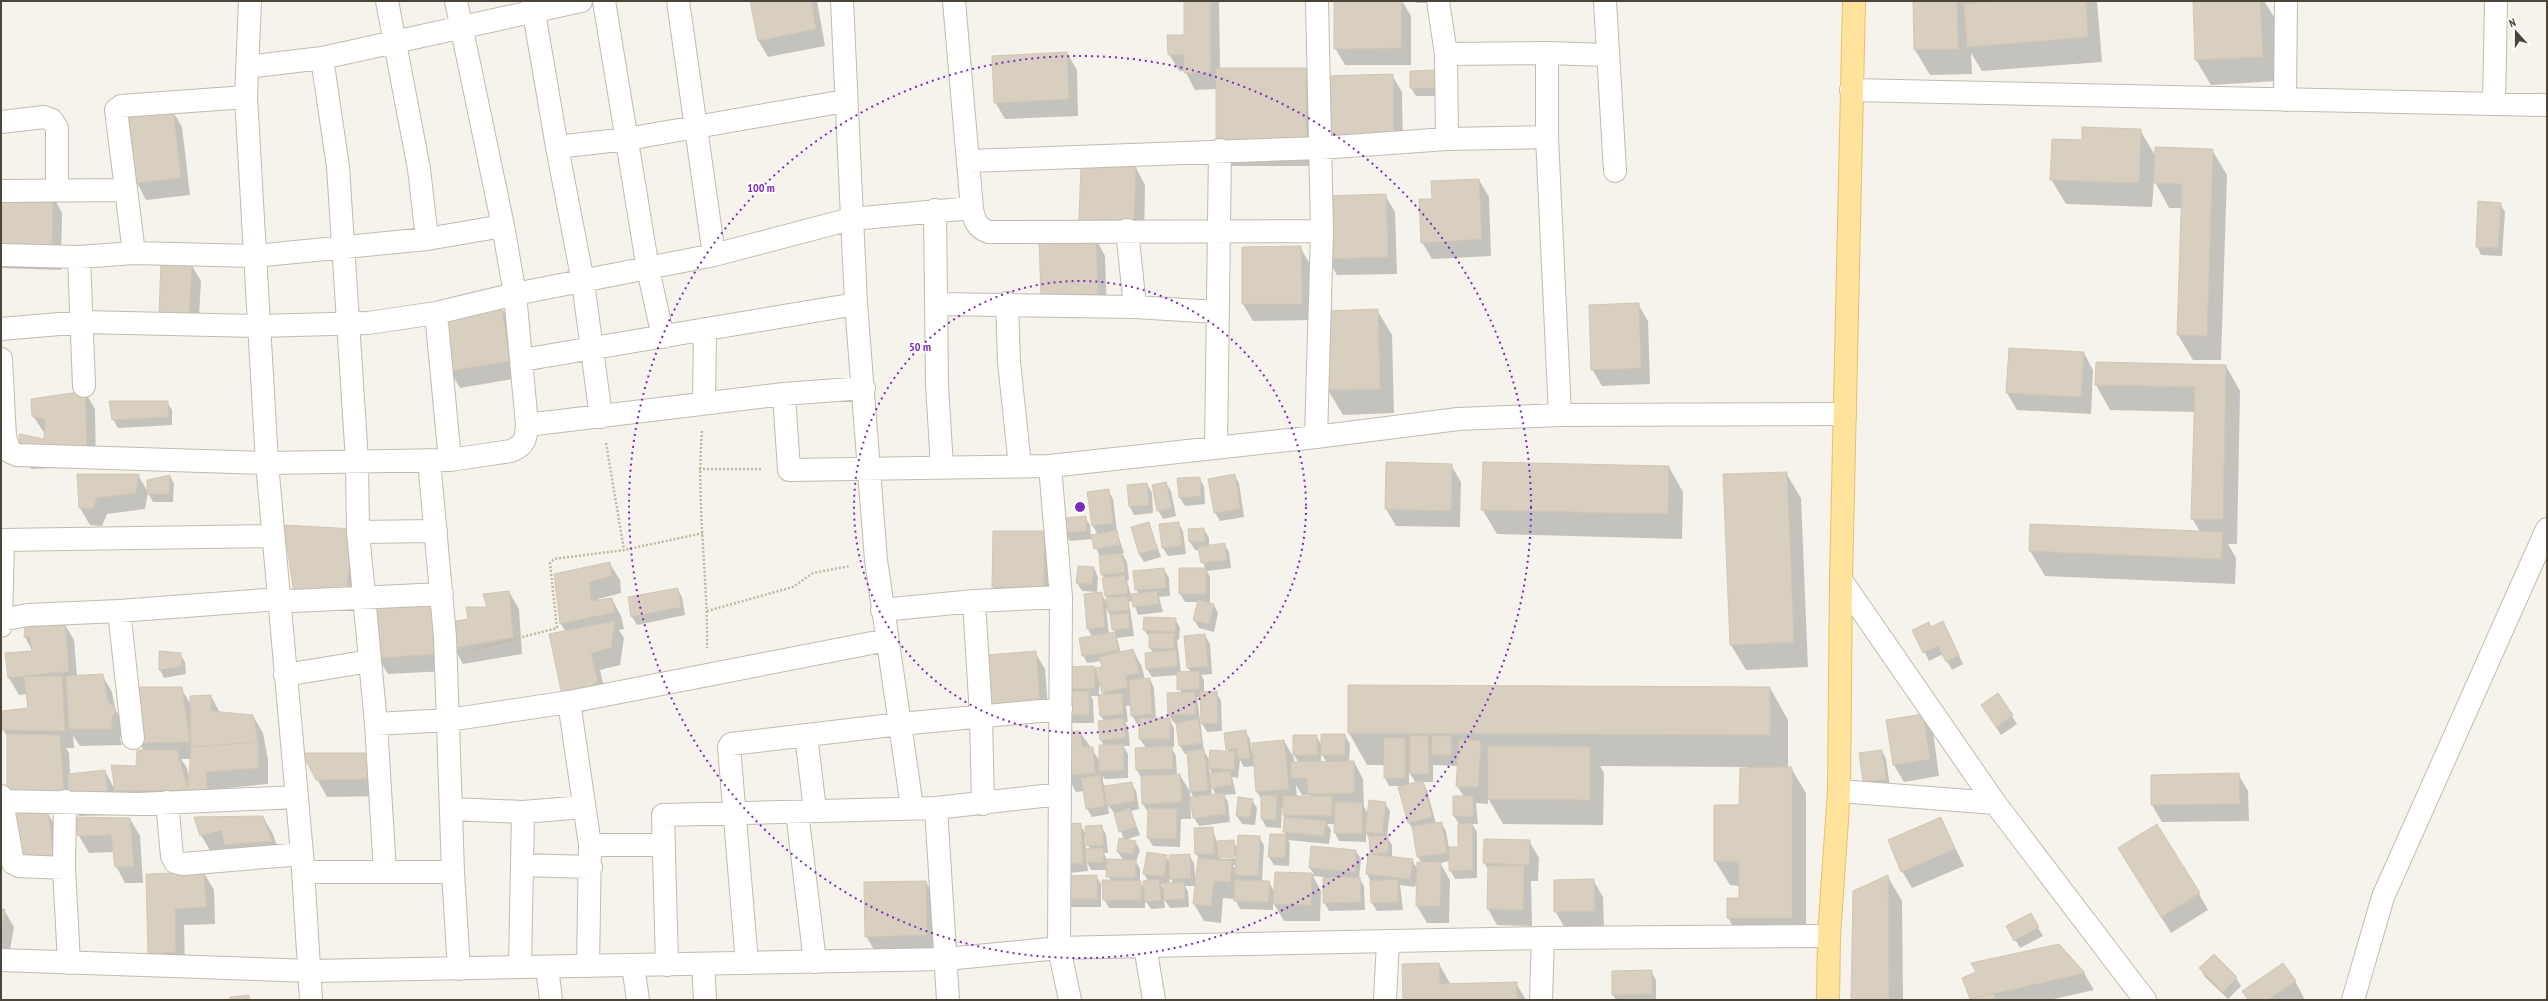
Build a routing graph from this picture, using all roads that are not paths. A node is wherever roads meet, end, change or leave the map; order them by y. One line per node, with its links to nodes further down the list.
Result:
1 (250, 1): 22 (street)
2 (387, 1): 17 (street)
3 (456, 1): 16 (street)
4 (581, 1): 15 (street)
5 (604, 1): 32 (street)
6 (678, 1): 30 (street)
7 (842, 1): 26 (street)
8 (954, 1): 37 (street)
9 (1318, 1): 35 (street)
10 (1438, 1): 19 (street)
11 (1605, 1): 20 (street)
12 (1854, 1): 23 (main road)
13 (2286, 1): 25 (street)
14 (2496, 1): 27 (street)
15 (534, 7): 16 (street); 34 (street)
16 (462, 27): 17 (street); 45 (street)
17 (395, 41): 21 (street); 49 (street)
18 (1547, 53): 19 (street); 20 (street); 31 (street)
19 (1446, 54): 33 (street)
20 (1606, 55): 38 (street)
21 (322, 58): 22 (street); 50 (street)
22 (247, 67): 24 (street)
23 (1851, 90): 25 (street); 78 (main road)
24 (246, 98): 40 (street); 54 (street)
25 (2284, 100): 27 (street)
26 (845, 101): 30 (street); 44 (street)
27 (2494, 103): 28 (street)
28 (2547, 105)
29 (1, 122): 39 (street)
30 (694, 128): 32 (street); 53 (street)
31 (1547, 137): 33 (street); 79 (street)
32 (627, 139): 34 (street); 56 (street)
33 (1447, 139): 35 (street)
34 (557, 147): 57 (street)
35 (1320, 148): 36 (street); 47 (street)
36 (1220, 150): 37 (street); 48 (street)
37 (968, 161): 42 (street)
38 (1615, 172)
39 (57, 190): 40 (street); 41 (street)
40 (125, 190): 51 (street)
41 (1, 191)
42 (972, 208): 43 (street); 46 (street)
43 (936, 210): 44 (street); 61 (street)
44 (851, 219): 53 (street); 60 (street)
45 (503, 226): 49 (street); 58 (street)
46 (1127, 230): 48 (street); 62 (street)
47 (1322, 230): 48 (street); 83 (street)
48 (1218, 231): 63 (street)
49 (427, 239): 50 (street)
50 (344, 247): 54 (street); 66 (street)
51 (134, 254): 54 (street); 55 (street)
52 (1, 255): 55 (street)
53 (714, 255): 56 (street)
54 (254, 256): 67 (street)
55 (79, 257): 65 (street)
56 (648, 269): 57 (street); 70 (street)
57 (583, 282): 58 (street); 71 (street)
58 (515, 294): 64 (street); 73 (street)
59 (1007, 303): 61 (street); 62 (street); 88 (street)
60 (856, 304): 69 (street); 75 (street)
61 (937, 304): 90 (street)
62 (1135, 307): 63 (street)
63 (1217, 312): 84 (street)
64 (436, 313): 66 (street); 85 (street)
65 (83, 322): 67 (street); 68 (street); 74 (street)
66 (348, 324): 67 (street); 86 (street)
67 (260, 326): 87 (street)
68 (1, 329)
69 (705, 329): 70 (street); 77 (street)
70 (663, 337): 71 (street)
71 (594, 348): 73 (street); 80 (street)
72 (1, 359): 82 (street)
73 (522, 360): 81 (street)
74 (84, 386)
75 (864, 388): 76 (street); 91 (street)
76 (784, 394): 77 (street); 91 (street)
77 (704, 403): 80 (street)
78 (1845, 414): 79 (street); 97 (main road)
79 (1560, 415): 83 (street)
80 (602, 417): 81 (street)
81 (527, 425): 85 (street)
82 (3, 437): 87 (street)
83 (1316, 438): 84 (street)
84 (1216, 448): 89 (street)
85 (440, 460): 86 (street); 93 (street)
86 (357, 462): 87 (street); 94 (street)
87 (267, 463): 95 (street)
88 (1020, 466): 89 (street); 90 (street)
89 (1050, 466): 100 (street)
90 (942, 467): 91 (street)
91 (869, 469): 103 (street)
92 (2547, 529): 171 (street)
93 (436, 531): 94 (street); 98 (street)
94 (358, 532): 99 (street)
95 (273, 536): 96 (street); 101 (street)
96 (2, 540): 105 (street)
97 (1841, 580): 118 (main road); 125 (street)
98 (442, 594): 99 (street); 113 (street)
99 (365, 596): 101 (street); 108 (street)
100 (1060, 597): 102 (street); 111 (street)
101 (279, 599): 104 (street); 109 (street)
102 (974, 601): 103 (street); 112 (street)
103 (882, 610): 107 (street)
104 (119, 612): 105 (street); 117 (street)
105 (1, 620): 106 (street)
106 (1, 626)
107 (887, 640): 110 (street); 115 (street)
108 (370, 661): 109 (street); 114 (street)
109 (285, 675): 121 (street)
110 (569, 702): 113 (street); 127 (street)
111 (1061, 709): 112 (street); 119 (street)
112 (981, 716): 115 (street); 126 (street)
113 (448, 720): 114 (street); 130 (street)
114 (376, 724): 140 (street)
115 (900, 724): 116 (street); 128 (street)
116 (806, 735): 131 (street); 133 (street)
117 (133, 738)
118 (1840, 792): 125 (street); 142 (main road)
119 (1060, 794): 126 (street); 146 (street)
120 (1, 796): 122 (street)
121 (297, 797): 124 (street); 136 (street)
122 (1, 801): 123 (street); 139 (street)
123 (65, 801): 124 (street); 139 (street)
124 (167, 802): 136 (street)
125 (1995, 803): 170 (street)
126 (983, 804): 129 (street)
127 (584, 807): 132 (street); 134 (street)
128 (912, 807): 129 (street); 131 (street)
129 (936, 808): 147 (street)
130 (452, 810): 132 (street); 141 (street)
131 (806, 811): 133 (street); 149 (street)
132 (523, 812): 137 (street)
133 (734, 812): 135 (street); 151 (street)
134 (590, 845): 135 (street); 138 (street)
135 (664, 845): 153 (street)
136 (302, 863): 140 (street); 159 (street)
137 (523, 865): 138 (street); 157 (street)
138 (591, 867): 154 (street)
139 (64, 868): 150 (street)
140 (385, 872): 141 (street)
141 (453, 872): 158 (street)
142 (1830, 936): 143 (street); 169 (main road)
143 (1543, 938): 144 (street); 168 (street)
144 (1388, 941): 145 (street); 167 (street)
145 (1145, 946): 146 (street); 166 (street)
146 (1059, 948): 147 (street); 165 (street)
147 (946, 959): 149 (street); 164 (street)
148 (1, 960): 150 (street)
149 (815, 962): 151 (street)
150 (69, 963): 159 (street)
151 (747, 963): 152 (street)
152 (703, 964): 153 (street); 163 (street)
153 (668, 965): 155 (street)
154 (588, 966): 155 (street); 156 (street)
155 (633, 966): 162 (street)
156 (547, 967): 157 (street); 161 (street)
157 (520, 968): 158 (street)
158 (459, 969): 159 (street)
159 (310, 971): 160 (street)
160 (311, 1000)
161 (551, 1000)
162 (638, 1000)
163 (705, 1000)
164 (948, 1000)
165 (1070, 1000)
166 (1154, 1000)
167 (1385, 1000)
168 (1541, 1000)
169 (1828, 1000)
170 (2145, 1000)
171 (2353, 1000)

